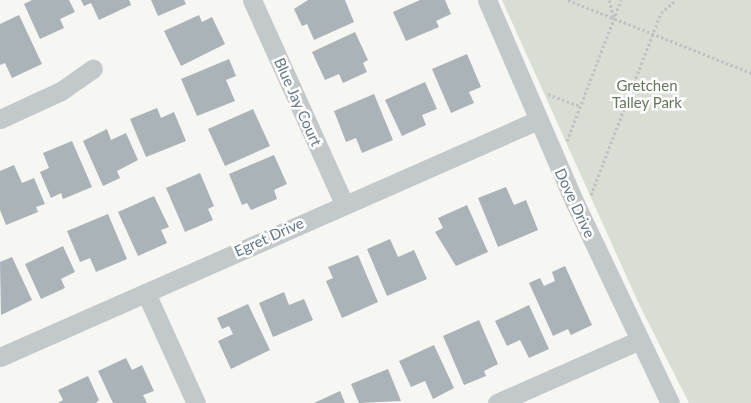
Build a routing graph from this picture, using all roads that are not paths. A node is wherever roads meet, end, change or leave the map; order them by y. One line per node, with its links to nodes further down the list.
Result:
1 (252, 0): 6 (street, Blue Jay Court)
2 (487, 0): 4 (street, Dove Drive)
3 (93, 69): 5 (street)
4 (534, 111): 6 (street, Egret Drive); 8 (street, Dove Drive)
5 (0, 119)
6 (344, 204): 7 (street, Egret Drive)
7 (146, 293): 9 (street, Egret Drive); 10 (street)
8 (640, 340): 11 (street); 12 (street, Dove Drive)
9 (0, 357)
10 (196, 403)
11 (497, 403)
12 (670, 403)

